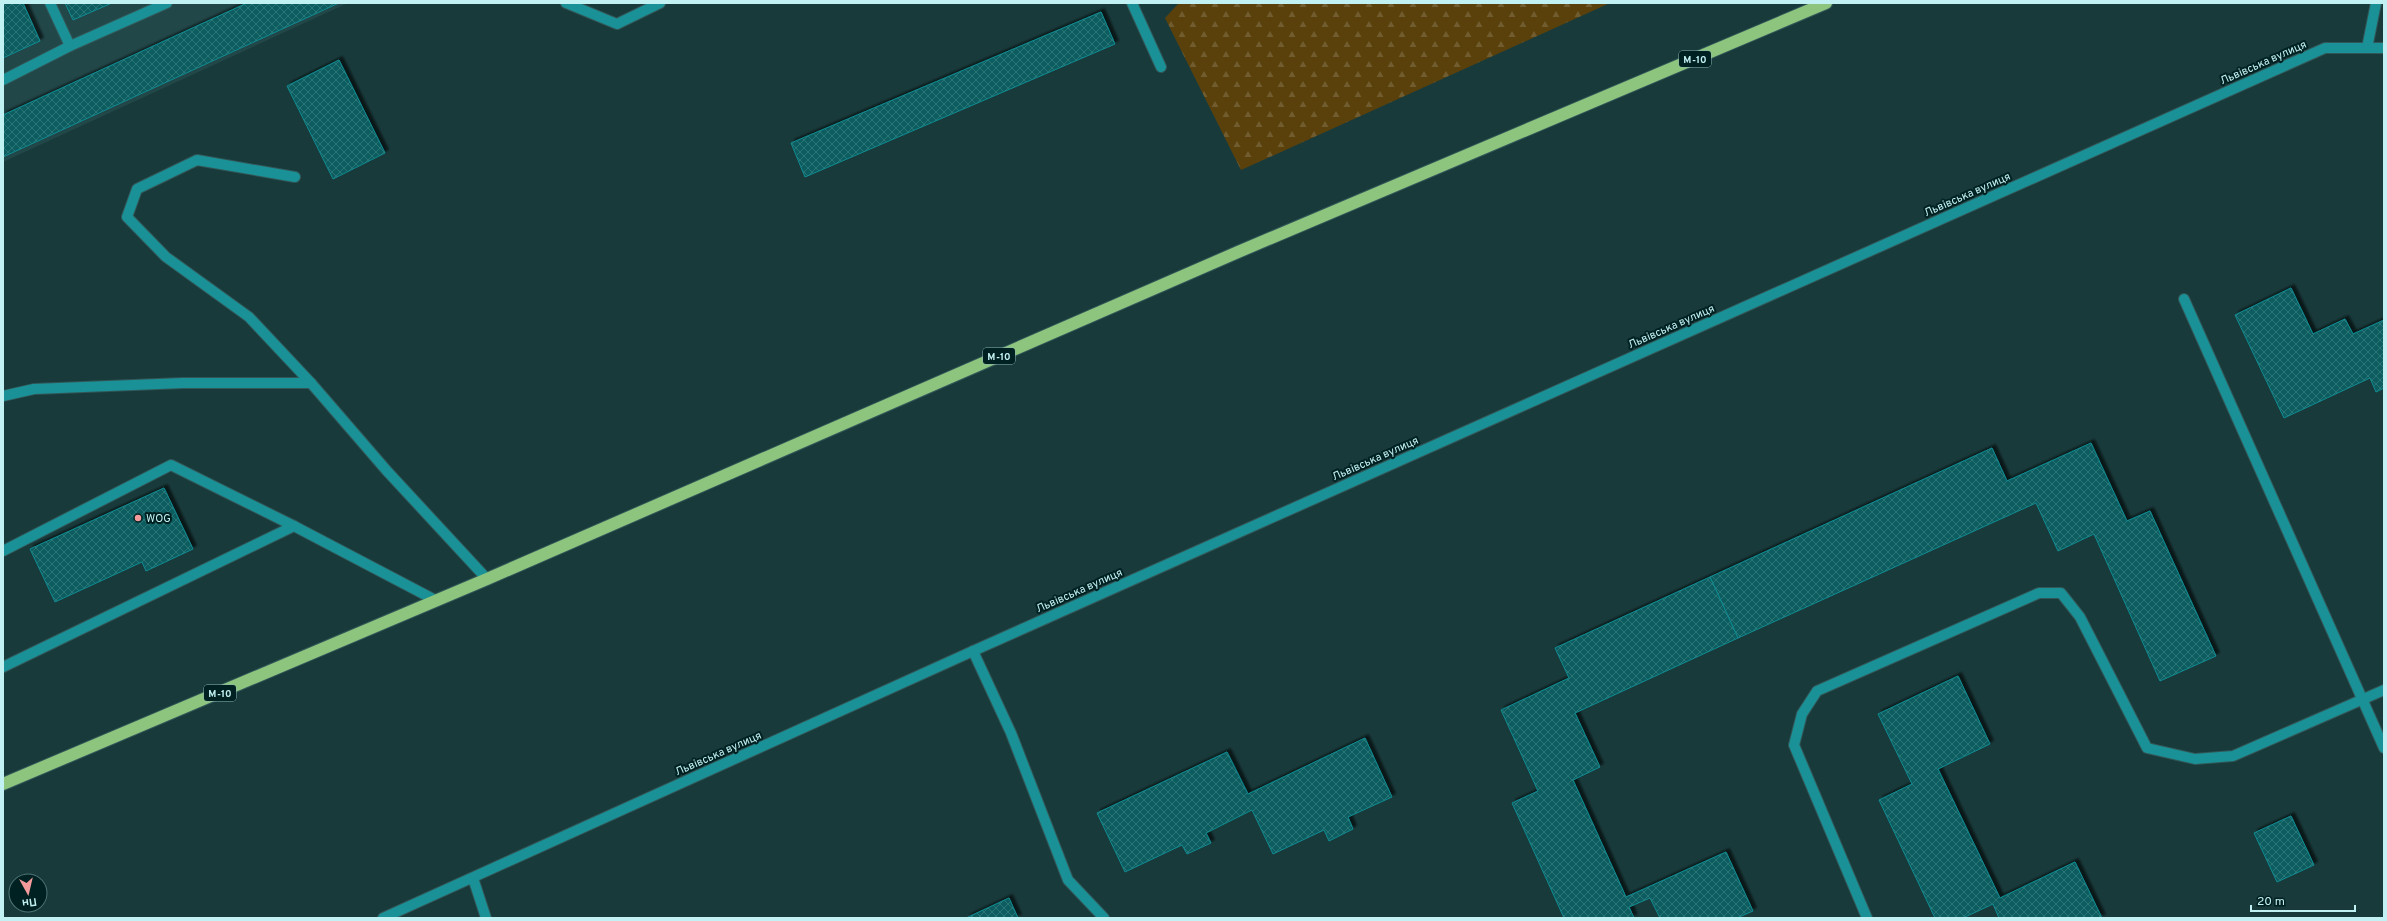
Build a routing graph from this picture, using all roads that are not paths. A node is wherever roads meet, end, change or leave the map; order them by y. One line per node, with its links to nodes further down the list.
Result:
1 (50, 3): 8 (street)
2 (167, 3): 8 (street)
3 (566, 3): 4 (street)
4 (660, 3)
5 (1132, 3): 11 (street)
6 (1826, 3): 19 (highway, М-10)
7 (2376, 3): 9 (street)
8 (70, 46): 12 (street)
9 (2367, 48): 10 (street, Львівська вулиця); 21 (street, Львівська вулиця)
10 (2384, 48)
11 (1161, 67)
12 (3, 80)
13 (295, 177): 15 (street)
14 (2184, 299): 24 (street)
15 (311, 383): 16 (street); 19 (street)
16 (3, 396)
17 (294, 526): 18 (street); 20 (street); 22 (street)
18 (3, 551)
19 (487, 580): 20 (highway, М-10)
20 (437, 601): 26 (highway, М-10)
21 (973, 651): 27 (street, Львівська вулиця); 30 (street)
22 (3, 667)
23 (2384, 690): 24 (street)
24 (2363, 700): 25 (street); 31 (street)
25 (2384, 748)
26 (3, 784)
27 (472, 878): 28 (street, Львівська вулиця); 29 (street)
28 (383, 918)
29 (486, 918)
30 (1104, 918)
31 (1867, 918)

